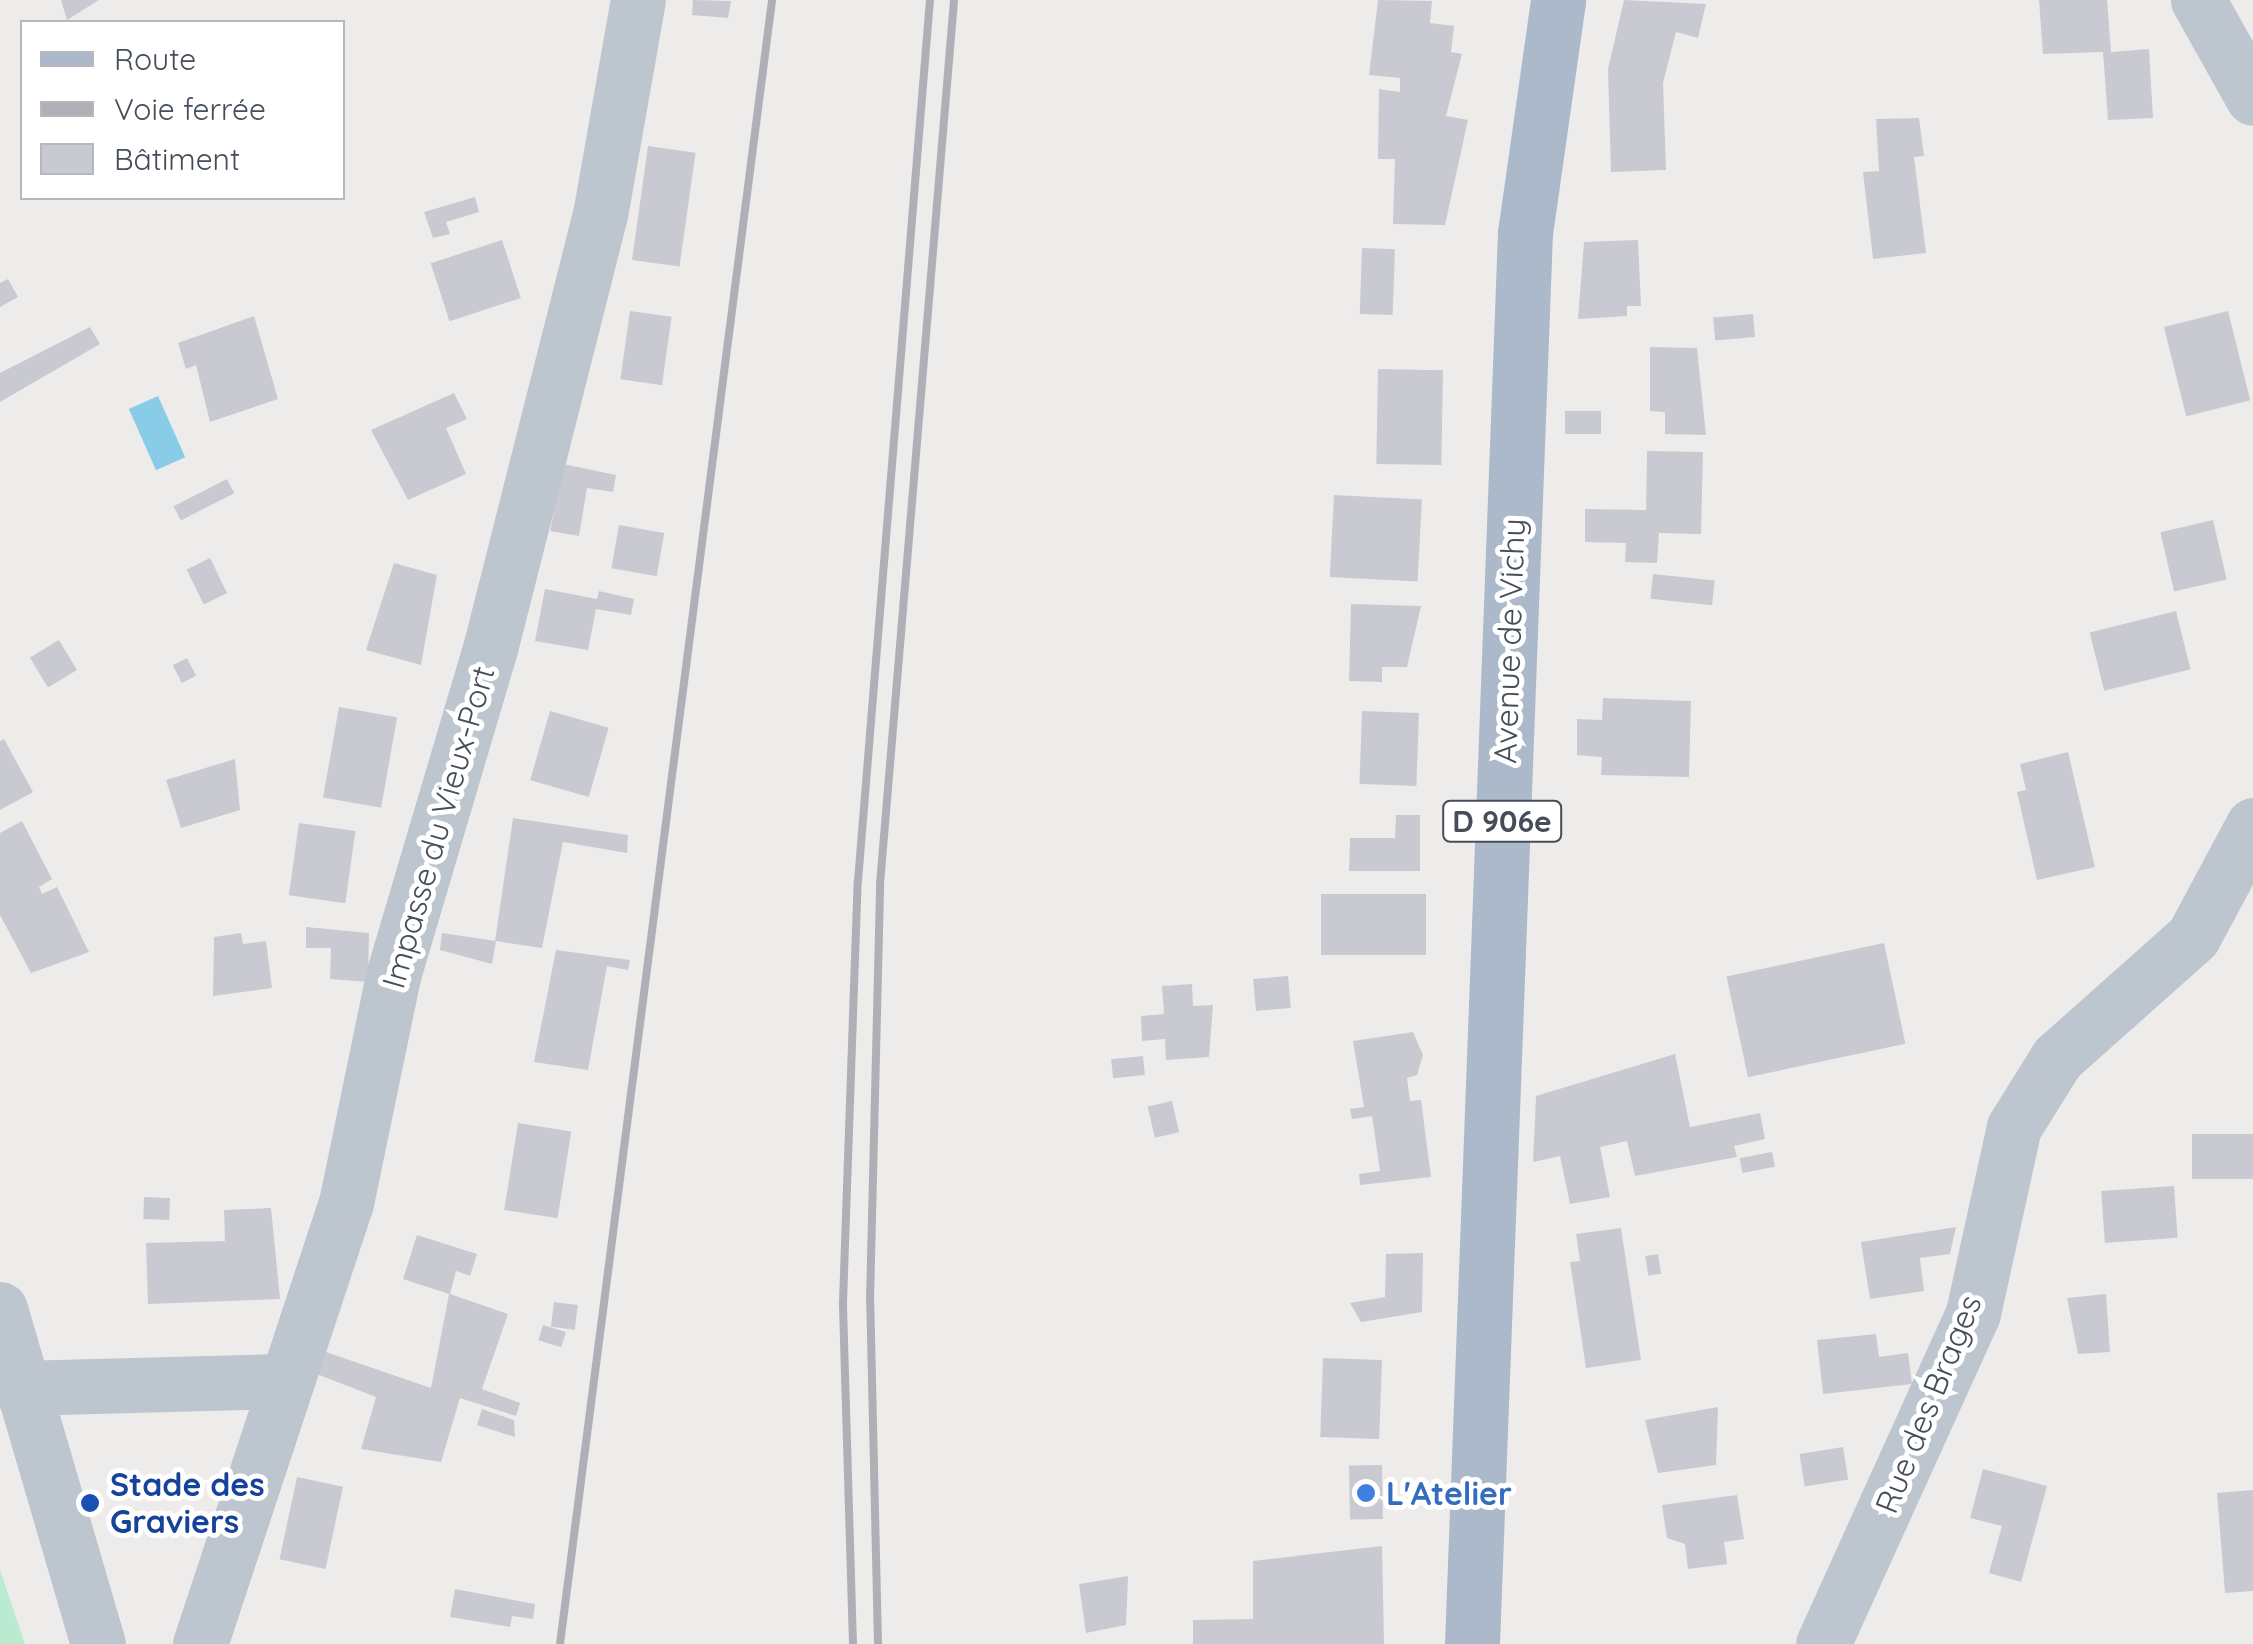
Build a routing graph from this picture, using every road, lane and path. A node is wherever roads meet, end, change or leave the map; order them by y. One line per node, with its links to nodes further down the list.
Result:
1 (638, 0): 8 (street, Impasse du Vieux-Port)
2 (1558, 0): 11 (main road, Avenue de Vichy / D 906e)
3 (2198, 0): 4 (street)
4 (2253, 98)
5 (2253, 824): 12 (street, Rue des Brages)
6 (0, 1308): 7 (street)
7 (10, 1370): 8 (street); 9 (street)
8 (282, 1380): 10 (street, Impasse du Vieux-Port)
9 (98, 1644)
10 (200, 1644)
11 (1472, 1644)
12 (1823, 1644)

